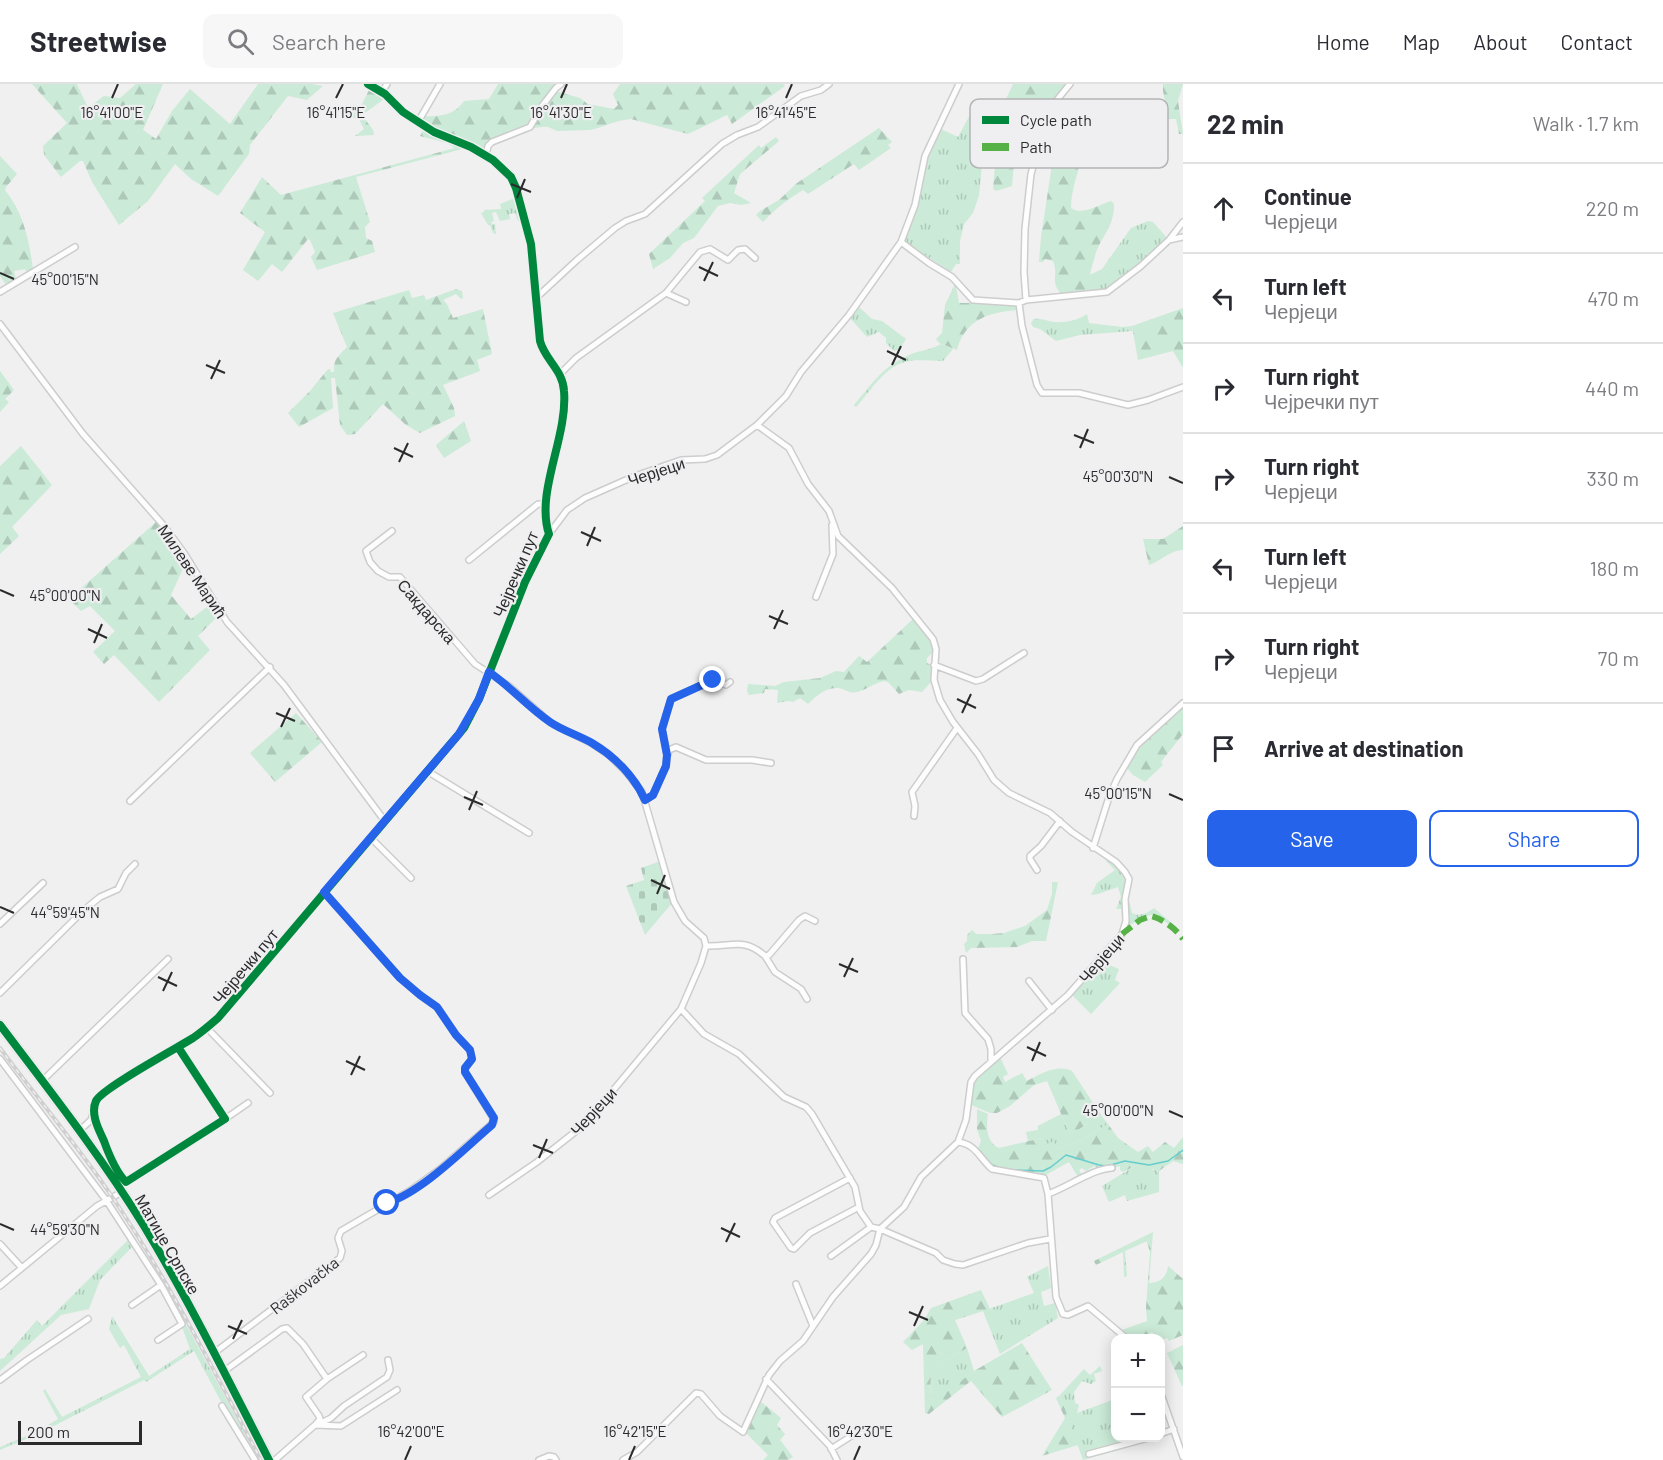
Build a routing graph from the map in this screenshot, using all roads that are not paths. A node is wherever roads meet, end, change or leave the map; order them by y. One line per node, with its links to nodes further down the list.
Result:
1 (368, 84): 8 (street, Чејречки пут)
2 (387, 84): 8 (street)
3 (440, 84): 10 (street)
4 (561, 84): 11 (street)
5 (829, 84): 21 (street)
6 (959, 84): 16 (street)
7 (1070, 84): 9 (street)
8 (382, 92): 10 (street, Чејречки пут)
9 (1058, 99)
10 (418, 122): 11 (street, Чејречки пут)
11 (486, 155): 21 (street, Чејречки пут)
12 (1033, 168): 22 (street)
13 (1183, 222): 15 (street)
14 (1183, 237): 15 (street)
15 (1169, 240): 22 (street)
16 (901, 242): 24 (street); 28 (street)
17 (75, 247): 19 (street)
18 (755, 258): 20 (street)
19 (0, 292)
20 (666, 293): 23 (street); 26 (street)
21 (536, 298): 26 (street, Чејречки пут)
22 (1026, 300): 24 (street)
23 (686, 302)
24 (1019, 303): 27 (street)
25 (0, 324): 37 (street, Милеве Мaрић)
26 (560, 374): 29 (street, Чејречки пут)
27 (1183, 387)
28 (757, 425): 30 (street, Черјеци); 32 (street, Черјеци)
29 (546, 504): 32 (street, Чејречки пут); 33 (street, Чејречки пут)
30 (832, 517): 34 (street); 36 (street, Черјеци)
31 (392, 531): 38 (street, Сакдарска)
32 (549, 534): 38 (street, Чејречки пут)
33 (469, 560)
34 (816, 597)
35 (1024, 652): 36 (street)
36 (934, 665): 41 (street, Черјеци)
37 (270, 667): 46 (street); 48 (street, Милеве Мaрић)
38 (489, 672): 44 (street, Чејречки пут); 45 (street)
39 (730, 682): 42 (street)
40 (1183, 703): 52 (street)
41 (957, 728): 47 (street); 49 (street, Черјеци)
42 (667, 755): 43 (street); 45 (street)
43 (771, 763)
44 (427, 771): 48 (street, Чејречки пут); 50 (street)
45 (645, 800): 60 (street)
46 (130, 801)
47 (914, 816)
48 (384, 820): 51 (street, Чејречки пут)
49 (1060, 821): 52 (street, Черјеци); 54 (street)
50 (529, 833)
51 (370, 837): 55 (street); 57 (street, Чејречки пут)
52 (1093, 848): 68 (street, Черјеци)
53 (135, 864): 65 (street)
54 (1037, 870)
55 (411, 878)
56 (43, 883): 59 (street)
57 (324, 892): 70 (street, Чејречки пут); 102 (street, Raškovačka)
58 (814, 921): 61 (street)
59 (0, 924)
60 (706, 946): 61 (street); 67 (street, Черјеци)
61 (765, 956): 66 (street)
62 (168, 959): 74 (street)
63 (963, 960): 73 (street)
64 (1029, 981): 68 (street)
65 (0, 993)
66 (807, 999)
67 (681, 1010): 82 (street); 85 (street, Черјеци)
68 (1052, 1010): 73 (street, Черјеци)
69 (0, 1025): 74 (main road, Матице Српске)
70 (207, 1028): 71 (street, Чејречки пут); 75 (street)
71 (178, 1047): 77 (street, Чејречки пут); 78 (street)
72 (0, 1059): 86 (street)
73 (991, 1062): 80 (street, Черјеци)
74 (42, 1081): 79 (main road, Матице Српске)
75 (270, 1094)
76 (248, 1103): 78 (street)
77 (94, 1112): 78 (street); 79 (street, Чејречки пут)
78 (225, 1119)
79 (79, 1131): 83 (main road, Матице Српске)
80 (958, 1142): 84 (street); 89 (street)
81 (1112, 1168): 84 (street)
82 (850, 1178): 87 (street); 87 (street)
83 (122, 1192): 86 (street); 102 (main road, Матице Српске)
84 (1048, 1194): 90 (street)
85 (489, 1195)
86 (106, 1200): 93 (street); 95 (street)
87 (860, 1208): 88 (street)
88 (871, 1227): 89 (street); 92 (street)
89 (880, 1229): 90 (street); 99 (street)
90 (1050, 1239): 100 (street)
91 (0, 1244): 93 (street)
92 (831, 1256)
93 (22, 1268): 96 (street)
94 (795, 1284): 99 (street)
95 (160, 1285): 97 (street); 101 (street)
96 (0, 1286)
97 (132, 1305)
98 (88, 1319): 108 (street)
99 (813, 1326): 107 (street)
100 (1121, 1334)
101 (158, 1340)
102 (214, 1353): 105 (main road, Матице Српске)
103 (363, 1355): 106 (street)
104 (388, 1360): 112 (street)
105 (224, 1372): 106 (street); 121 (main road, Матице Српске)
106 (327, 1379): 112 (street)
107 (766, 1379): 117 (street); 125 (street)
108 (0, 1380)
109 (397, 1390): 112 (street)
110 (1165, 1403): 113 (street)
111 (222, 1406): 120 (street)
112 (315, 1425): 122 (street)
113 (1174, 1429): 115 (street); 119 (street)
114 (861, 1432): 117 (street)
115 (1165, 1432)
116 (1131, 1442): 118 (street)
117 (831, 1449): 126 (street)
118 (1089, 1454)
119 (1183, 1457)
120 (255, 1460)
121 (270, 1460)
122 (275, 1460)
123 (539, 1460): 124 (street)
124 (556, 1460)
125 (623, 1460)
126 (837, 1460)

